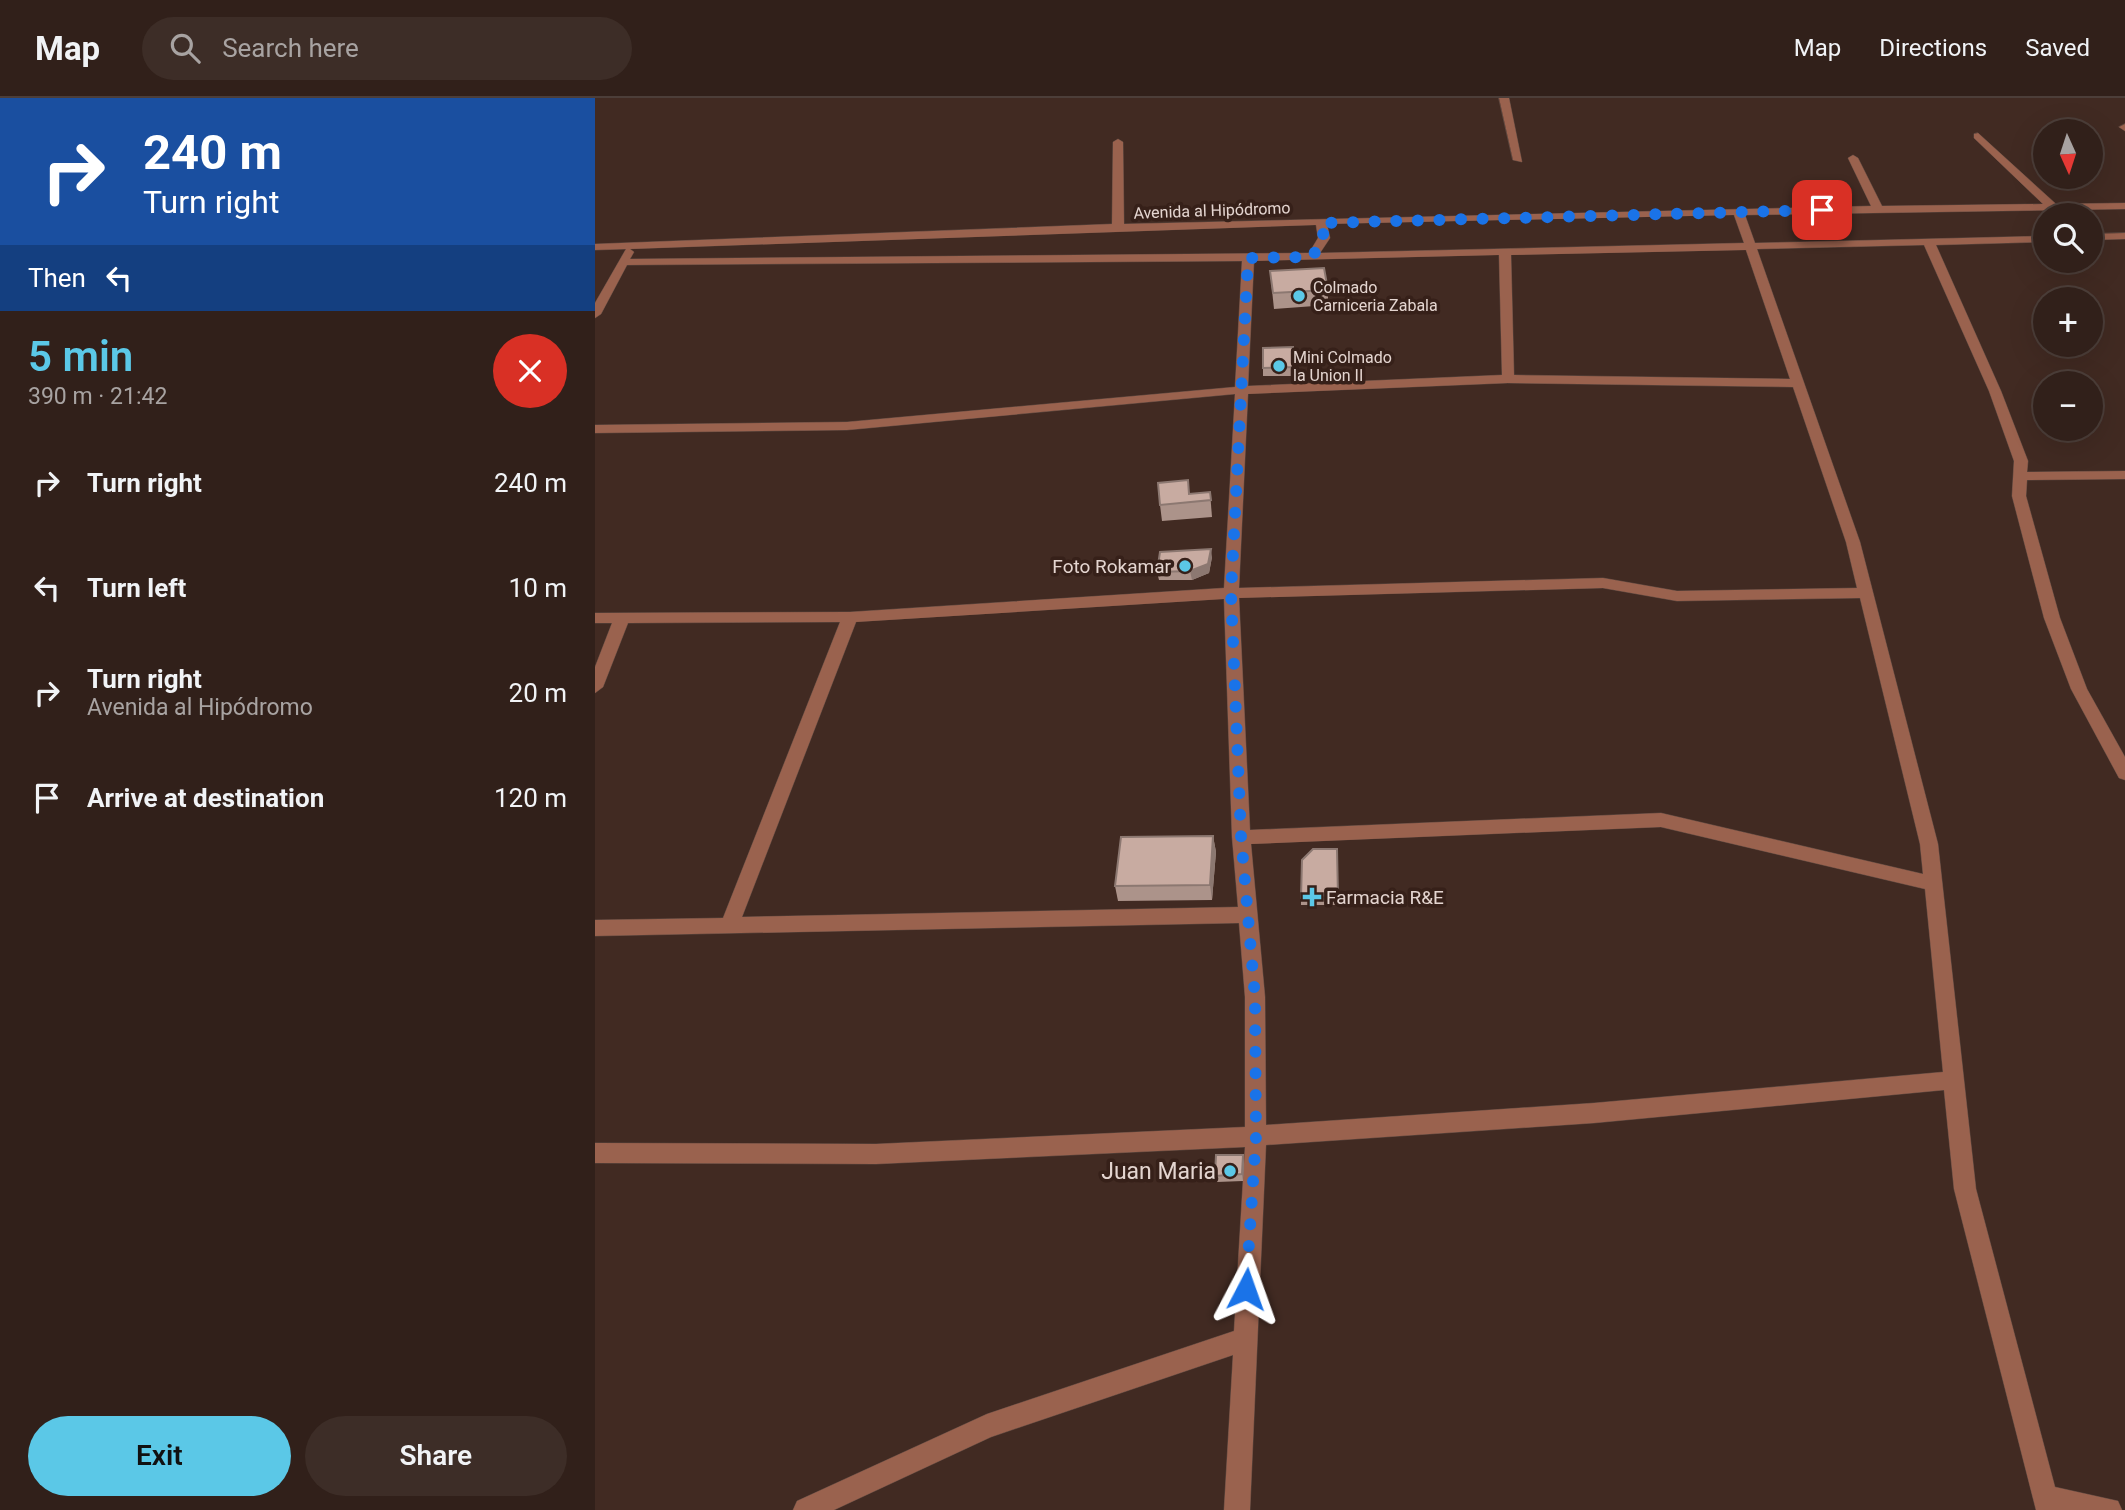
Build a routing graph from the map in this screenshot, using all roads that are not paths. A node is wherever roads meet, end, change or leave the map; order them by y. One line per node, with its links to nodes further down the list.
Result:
1 (1504, 98): 5 (street)
2 (1978, 136): 6 (street)
3 (1118, 142): 13 (street)
4 (1853, 158): 10 (street)
5 (1518, 160)
6 (2049, 203)
7 (2103, 206): 8 (street, Avenida al Hipódromo)
8 (2125, 206)
9 (2033, 207): 10 (street, Avenida al Hipódromo)
10 (1878, 209): 11 (street, Avenida al Hipódromo)
11 (1739, 213): 12 (street, Avenida al Hipódromo); 19 (street)
12 (1321, 223): 13 (street, Avenida al Hipódromo); 22 (street)
13 (1118, 229): 18 (street, Avenida al Hipódromo)
14 (2125, 236): 15 (street)
15 (2103, 237)
16 (2033, 239): 17 (street)
17 (1929, 243): 19 (street); 31 (street)
18 (631, 246): 20 (street, Avenida al Hipódromo); 24 (street)
19 (1752, 246): 21 (street); 27 (street)
20 (595, 247)
21 (1504, 252): 22 (street); 26 (street)
22 (1312, 257): 23 (street)
23 (1248, 258): 24 (street); 28 (street)
24 (623, 262): 25 (street)
25 (595, 314)
26 (1508, 379): 27 (street); 28 (street)
27 (1799, 383): 33 (street)
28 (1241, 390): 29 (street); 32 (street)
29 (595, 429)
30 (2125, 475): 31 (street)
31 (2019, 476): 38 (street)
32 (1231, 593): 33 (street); 34 (street); 39 (street)
33 (1866, 593): 40 (street)
34 (850, 617): 36 (street); 42 (street)
35 (595, 618): 36 (street)
36 (622, 618): 37 (street)
37 (595, 687)
38 (2125, 773)
39 (1241, 836): 40 (street); 41 (street)
40 (1933, 884): 44 (street)
41 (1247, 915): 42 (street); 45 (street)
42 (729, 926): 43 (street)
43 (595, 928)
44 (1953, 1080): 45 (street); 48 (street)
45 (1256, 1136): 46 (street); 47 (street)
46 (595, 1153)
47 (1243, 1340): 49 (street); 50 (street)
48 (2047, 1503): 51 (street)
49 (806, 1510)
50 (1237, 1510)
51 (2109, 1510)

